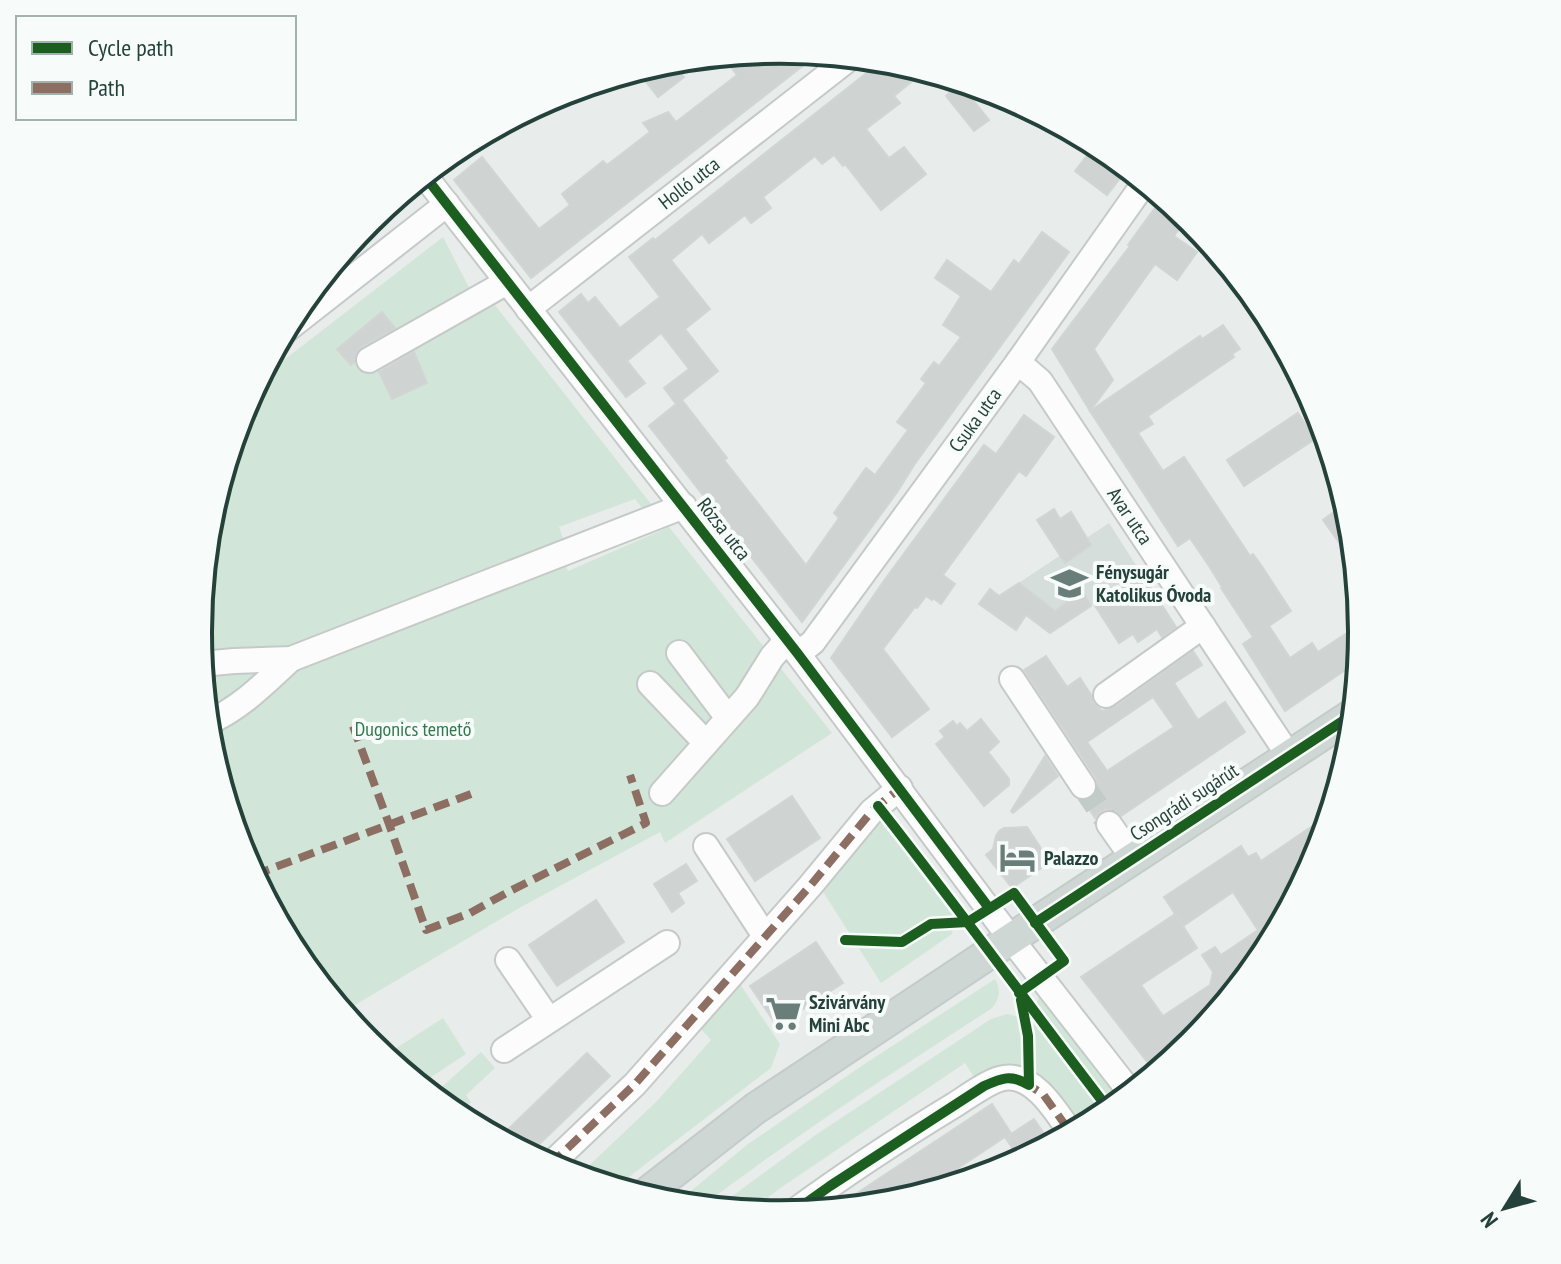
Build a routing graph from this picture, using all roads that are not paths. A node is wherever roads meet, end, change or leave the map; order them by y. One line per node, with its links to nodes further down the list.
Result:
1 (838, 67): 7 (street, Holló utca)
2 (431, 184): 4 (street, Rózsa utca)
3 (1138, 191): 9 (street, Csuka utca)
4 (447, 204): 5 (street, Rózsa utca); 6 (street)
5 (507, 282): 7 (street, Rózsa utca); 8 (street)
6 (313, 309)
7 (528, 309): 10 (street, Rózsa utca)
8 (369, 360)
9 (1018, 362): 11 (street, Avar utca); 12 (street, Csuka utca)
10 (684, 506): 12 (street, Rózsa utca); 14 (street)
11 (1203, 626): 18 (street); 23 (street, Avar utca)
12 (793, 647): 20 (street, Csuka utca); 25 (street, Rózsa utca)
13 (679, 653): 20 (street)
14 (291, 659): 15 (street); 19 (street)
15 (214, 663)
16 (1012, 679): 24 (street)
17 (650, 684): 22 (street)
18 (1106, 695)
19 (219, 718)
20 (728, 718): 22 (street, Csuka utca)
21 (1341, 722): 23 (main road, Csongrádi sugárút)
22 (706, 743): 26 (street, Csuka utca)
23 (1289, 756): 29 (main road, Csongrádi sugárút)
24 (1083, 786)
25 (900, 788): 30 (street); 31 (street, Rózsa utca)
26 (662, 793)
27 (1109, 824): 29 (street)
28 (706, 846): 30 (street)
29 (1133, 858): 31 (main road, Csongrádi sugárút)
30 (765, 936): 38 (street)
31 (1011, 939): 36 (street, Rózsa utca); 39 (main road, Csongrádi sugárút)
32 (667, 943): 34 (street)
33 (508, 960): 34 (street)
34 (549, 1020): 35 (street)
35 (504, 1050)
36 (1124, 1084)
37 (1064, 1124): 40 (street)
38 (560, 1156)
39 (656, 1186)
40 (811, 1199)

